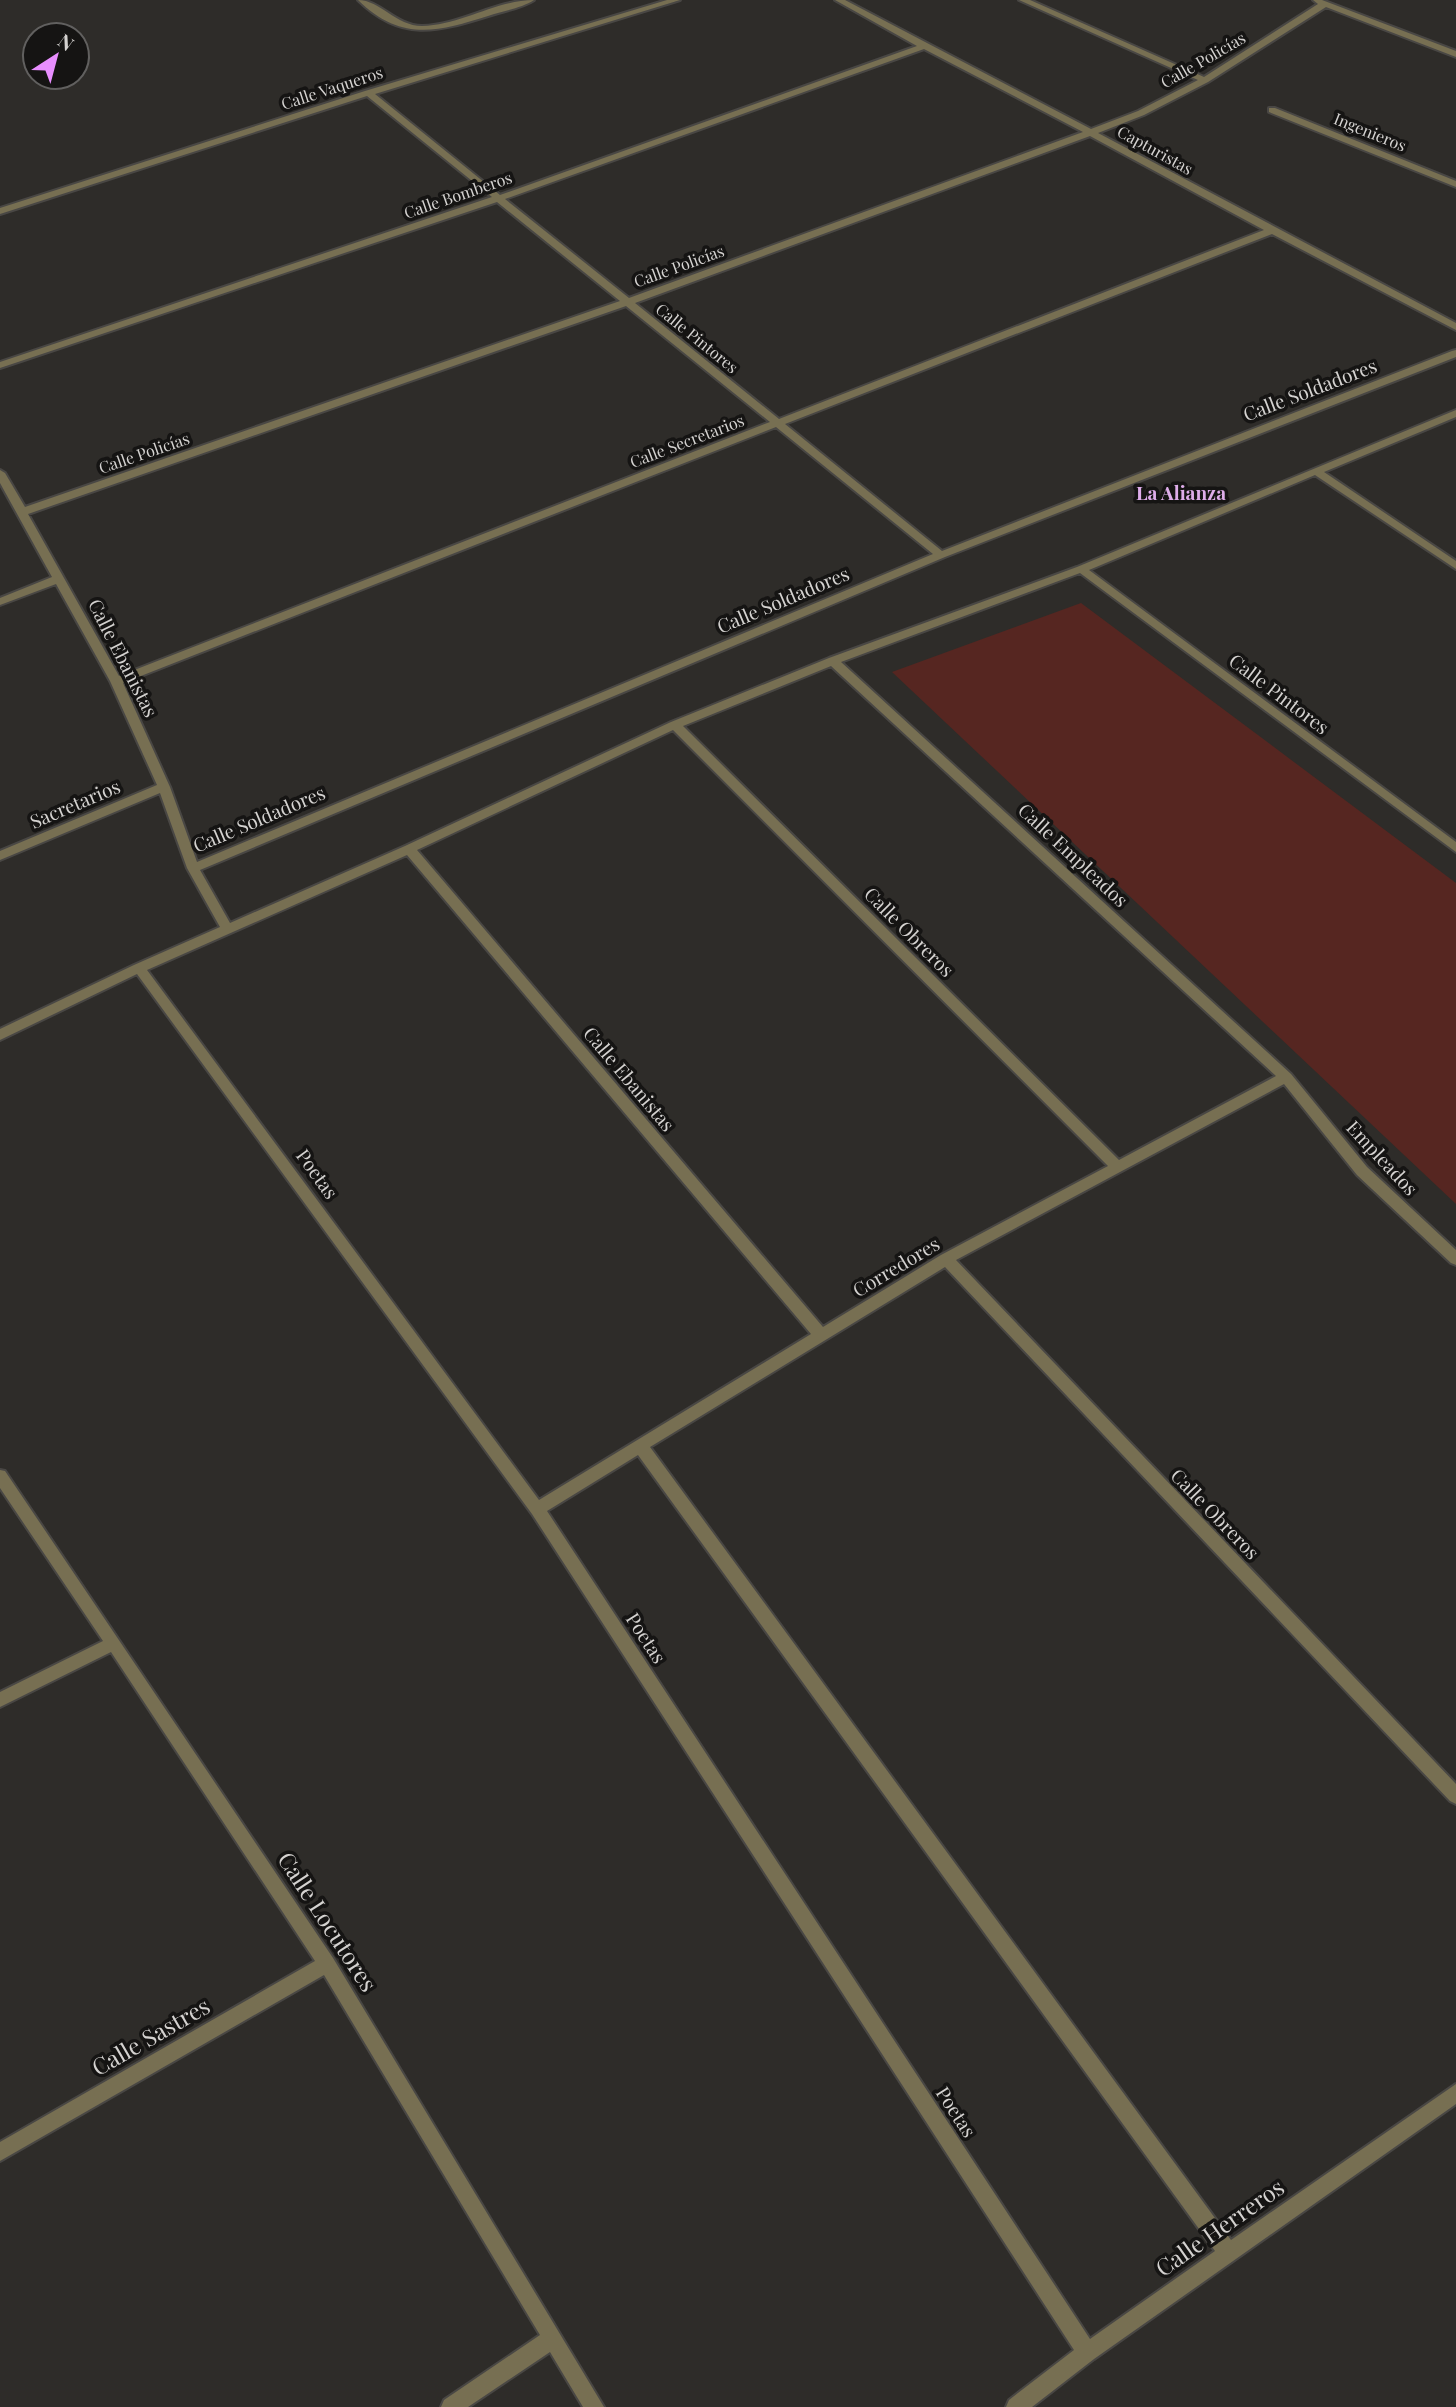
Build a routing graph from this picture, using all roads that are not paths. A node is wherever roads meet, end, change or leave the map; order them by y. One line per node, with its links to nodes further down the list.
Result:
1 (362, 0): 2 (street)
2 (530, 0)
3 (676, 0): 10 (street, Calle Vaqueros)
4 (839, 0): 7 (street, Capturistas)
5 (1023, 0): 9 (street)
6 (1320, 2): 8 (street); 9 (street, Calle Policías)
7 (922, 47): 12 (street, Capturistas); 14 (street, Calle Bomberos)
8 (1456, 54)
9 (1205, 80): 12 (street, Calle Policías)
10 (368, 93): 14 (street, Calle Pintores); 15 (street, Calle Vaqueros)
11 (1272, 110): 13 (street, Ingenieros)
12 (1090, 132): 16 (street, Capturistas); 17 (street, Calle Policías)
13 (1456, 184)
14 (499, 198): 17 (street, Calle Pintores); 20 (street, Calle Bomberos)
15 (0, 211)
16 (1270, 231): 18 (street, Capturistas); 22 (street, Calle Secretarios)
17 (628, 302): 22 (street, Calle Pintores); 25 (street, Calle Policías)
18 (1456, 327)
19 (1456, 354): 26 (street, Calle Soldadores)
20 (0, 365)
21 (1456, 413): 23 (street)
22 (778, 423): 26 (street, Calle Pintores); 32 (street, Calle Secretarios)
23 (1317, 472): 27 (street); 28 (street)
24 (0, 473): 25 (street, Calle Ebanistas)
25 (22, 512): 29 (street, Calle Ebanistas)
26 (941, 555): 38 (street, Calle Soldadores)
27 (1456, 566)
28 (1081, 569): 31 (street); 35 (street, Calle Pintores)
29 (60, 578): 30 (street); 32 (street, Calle Ebanistas)
30 (0, 602)
31 (833, 661): 33 (street); 42 (street, Calle Empleados)
32 (116, 681): 34 (street, Calle Ebanistas)
33 (675, 725): 36 (street); 43 (street, Calle Obreros)
34 (164, 788): 37 (street, Sacretarios); 38 (street, Calle Ebanistas)
35 (1456, 848)
36 (409, 849): 39 (street); 46 (street, Calle Ebanistas)
37 (0, 856)
38 (193, 868): 39 (street, Calle Soldadores)
39 (227, 929): 40 (street)
40 (139, 968): 41 (street); 49 (street, Poetas)
41 (0, 1035)
42 (1286, 1077): 43 (street, Corredores); 45 (street, Empleados)
43 (1117, 1167): 44 (street, Corredores)
44 (946, 1259): 46 (street, Corredores); 52 (street, Calle Obreros)
45 (1456, 1259)
46 (820, 1334): 47 (street, Corredores)
47 (640, 1445): 49 (street, Corredores); 56 (street)
48 (0, 1476): 50 (street, Calle Locutores)
49 (537, 1509): 58 (street, Poetas)
50 (114, 1643): 51 (street); 53 (street, Calle Locutores)
51 (0, 1700)
52 (1456, 1796)
53 (327, 1964): 55 (street, Calle Sastres); 57 (street, Calle Locutores)
54 (1456, 2093): 56 (street, Calle Herreros)
55 (0, 2152)
56 (1228, 2252): 58 (street, Calle Herreros)
57 (552, 2338): 59 (street); 60 (street, Calle Locutores)
58 (1087, 2352): 61 (street, Calle Herreros)
59 (451, 2407)
60 (594, 2407)
61 (1016, 2407)

